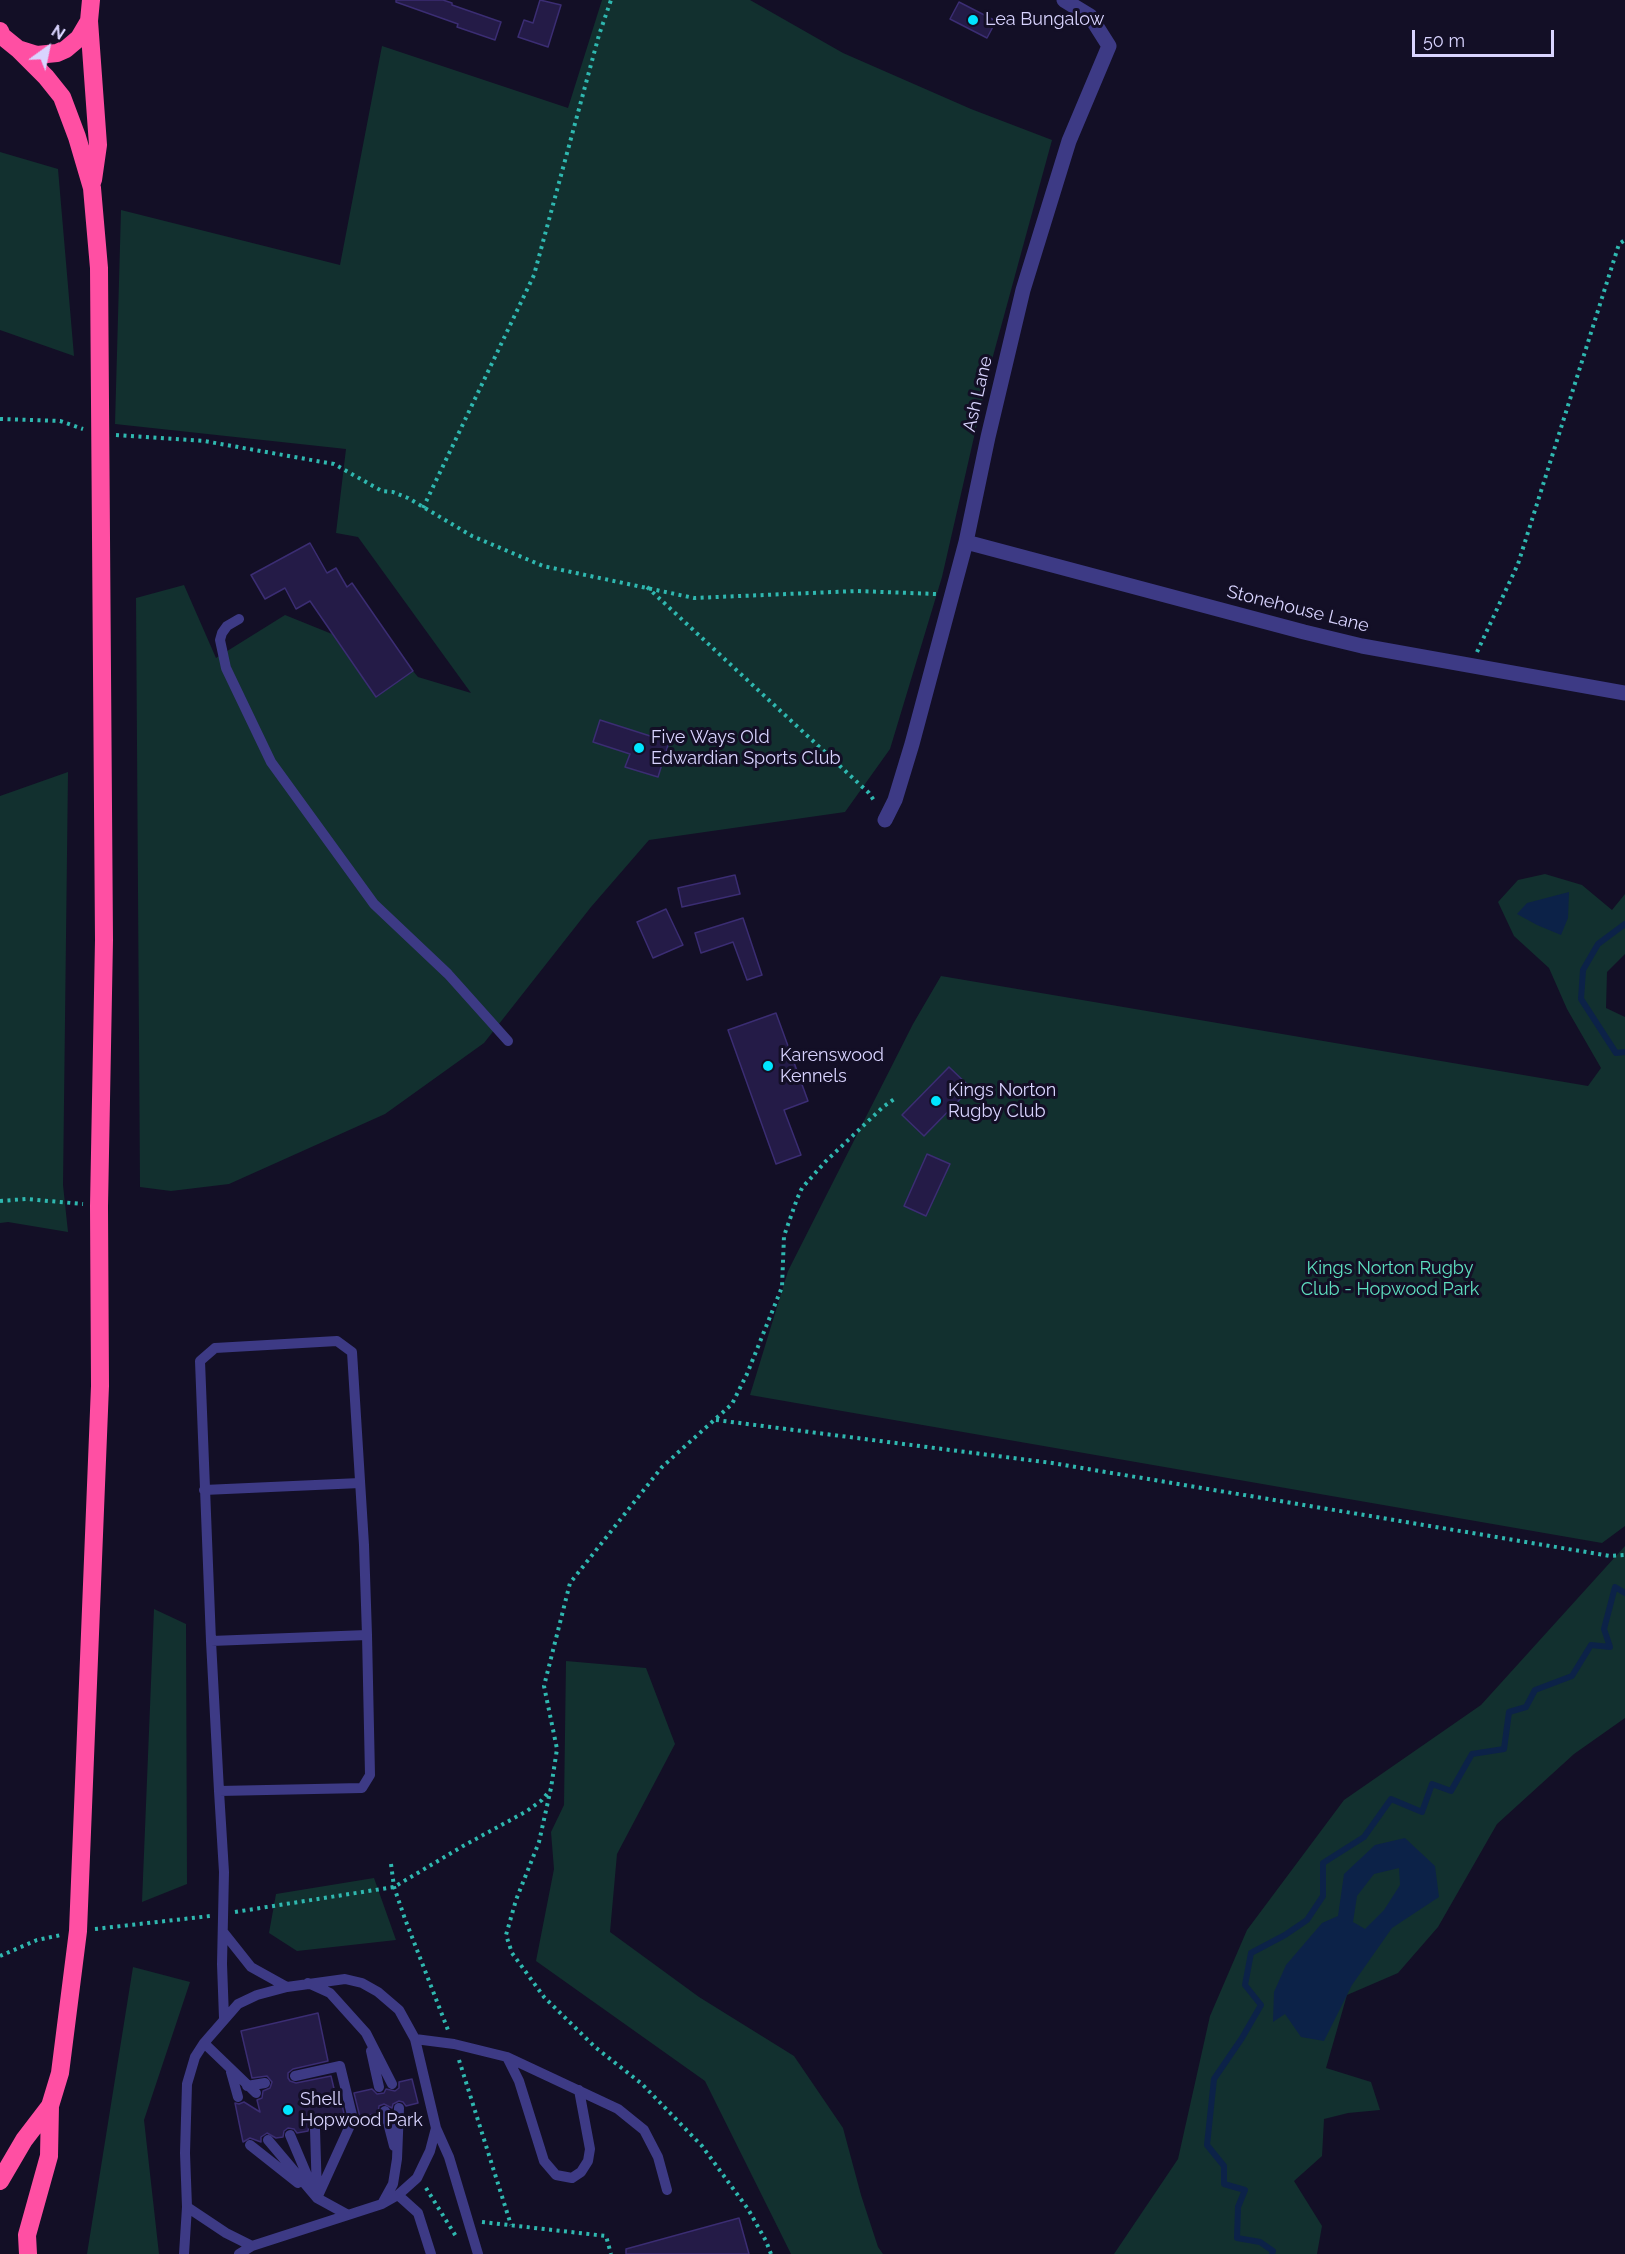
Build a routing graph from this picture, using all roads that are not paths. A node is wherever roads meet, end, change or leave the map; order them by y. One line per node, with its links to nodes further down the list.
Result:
1 (91, 0): 3 (highway)
2 (1064, 0): 7 (street, Ash Lane)
3 (89, 21): 5 (highway); 6 (highway)
4 (0, 32): 5 (highway)
5 (18, 49): 6 (highway)
6 (92, 188): 34 (highway)
7 (966, 542): 9 (street, Stonehouse Lane); 10 (street, Ash Lane)
8 (238, 619): 11 (lane)
9 (1625, 693)
10 (885, 820)
11 (508, 1041)
12 (360, 1483): 13 (lane); 13 (lane); 14 (lane)
13 (204, 1490): 15 (lane)
14 (367, 1635): 15 (lane); 16 (lane)
15 (211, 1641): 16 (lane)
16 (219, 1791): 17 (lane)
17 (224, 1934): 19 (lane); 20 (lane)
18 (308, 1983): 19 (lane); 21 (lane); 22 (lane)
19 (287, 1987): 20 (lane)
20 (224, 2018): 23 (lane)
21 (366, 2033): 28 (lane); 30 (lane)
22 (415, 2038): 24 (lane); 37 (lane)
23 (204, 2043): 25 (lane); 48 (lane)
24 (507, 2057): 31 (lane); 31 (lane)
25 (231, 2070): 29 (lane); 33 (lane)
26 (300, 2077): 46 (lane)
27 (265, 2083): 29 (lane)
28 (392, 2084)
29 (247, 2086): 32 (lane)
30 (379, 2087)
31 (579, 2090): 44 (lane)
32 (256, 2093)
33 (238, 2097)
34 (50, 2106): 43 (highway); 51 (highway)
35 (399, 2108): 42 (lane)
36 (386, 2111): 42 (lane)
37 (436, 2128): 45 (lane); 55 (lane)
38 (315, 2130): 46 (lane)
39 (290, 2135): 46 (lane)
40 (268, 2140): 46 (lane)
41 (250, 2145): 46 (lane)
42 (397, 2159): 47 (lane)
43 (0, 2181)
44 (667, 2190)
45 (398, 2195): 47 (lane); 54 (lane)
46 (317, 2198): 49 (lane)
47 (382, 2204): 49 (lane)
48 (187, 2207): 50 (lane); 52 (lane)
49 (348, 2216): 50 (lane)
50 (252, 2246): 53 (lane)
51 (28, 2254)
52 (184, 2254)
53 (239, 2254)
54 (431, 2254)
55 (478, 2254)

